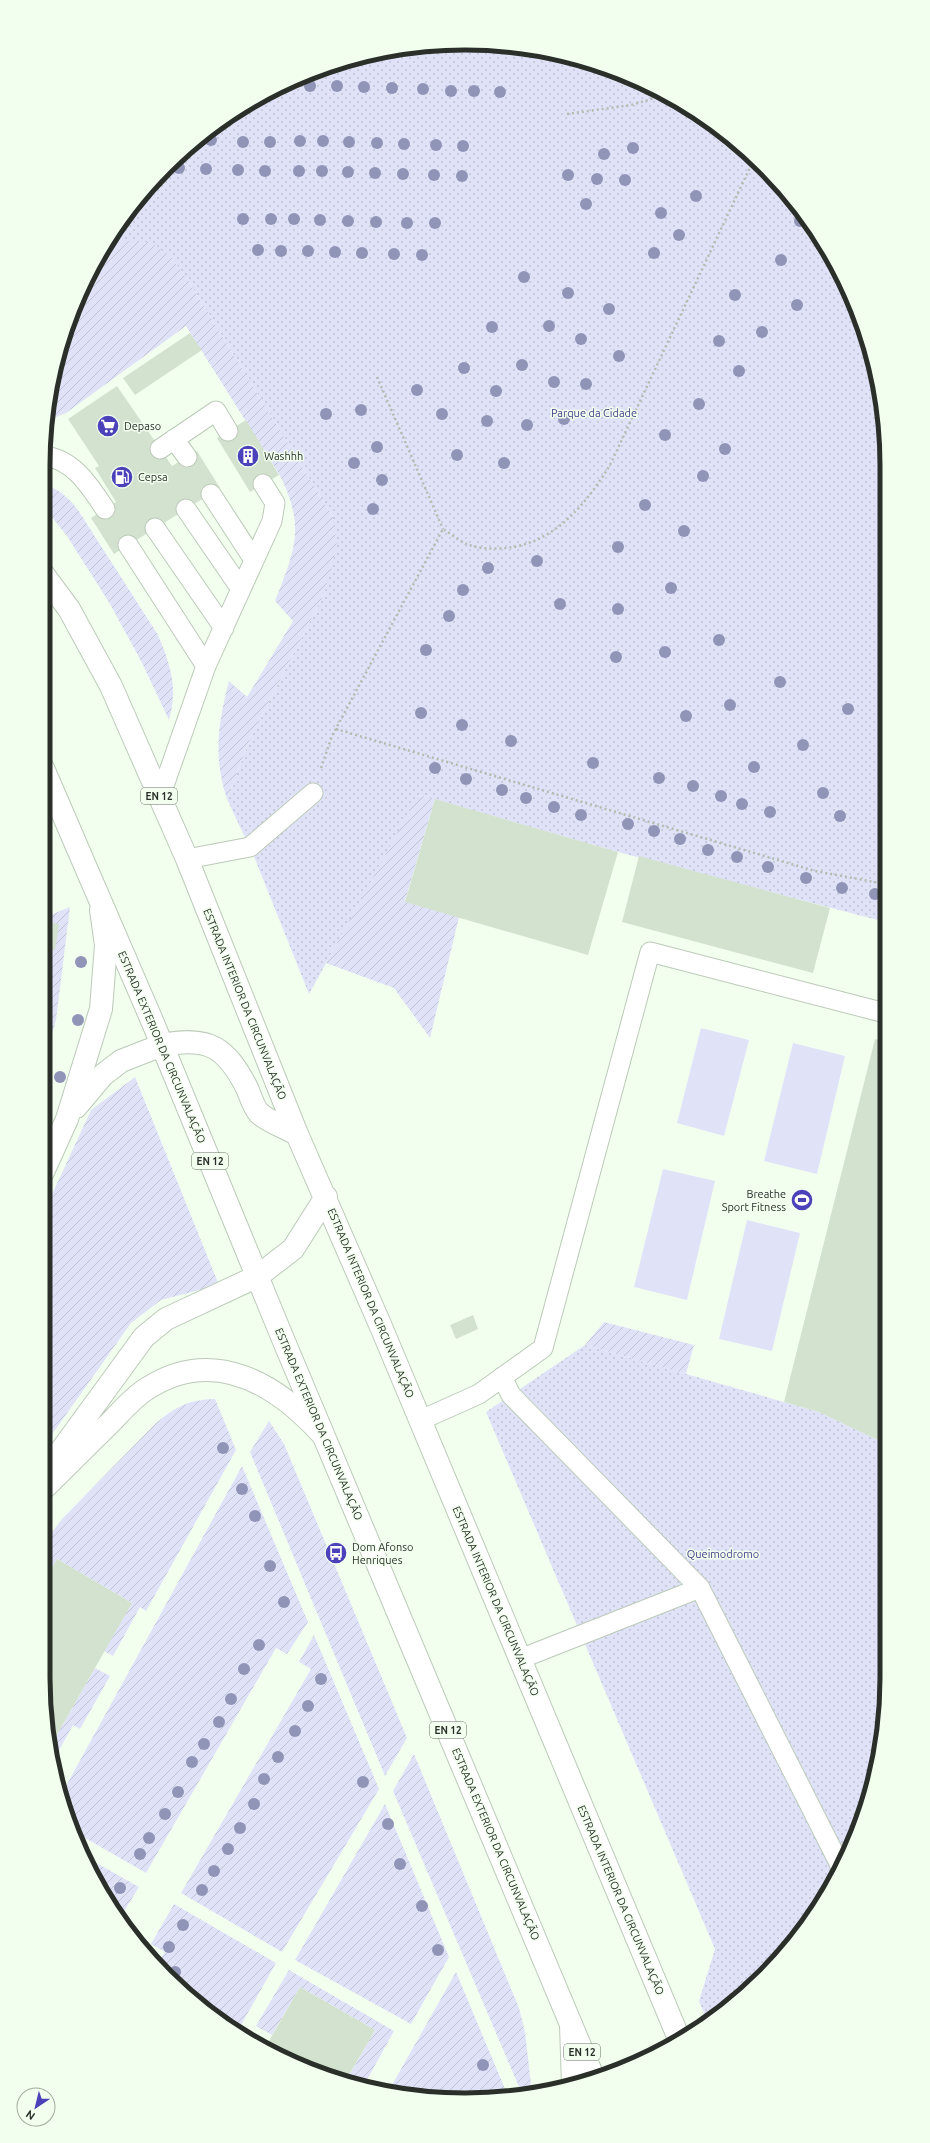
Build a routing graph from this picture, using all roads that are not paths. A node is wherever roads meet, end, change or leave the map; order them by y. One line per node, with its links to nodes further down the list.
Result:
1 (228, 431): 3 (lane)
2 (50, 457): 6 (lane)
3 (187, 458)
4 (263, 484): 10 (lane)
5 (211, 494): 10 (lane)
6 (105, 509)
7 (186, 509): 12 (lane)
8 (156, 528): 13 (lane)
9 (128, 545): 14 (lane)
10 (254, 560): 12 (lane)
11 (50, 583): 17 (main road, ESTRADA INTERIOR DA CIRCUNVALAÇÃO / EN 12)
12 (241, 589): 13 (lane)
13 (224, 628): 14 (lane)
14 (206, 666): 17 (lane)
15 (50, 784): 19 (main road, ESTRADA EXTERIOR DA CIRCUNVALAÇÃO / EN 12)
16 (313, 793): 18 (lane)
17 (160, 796): 18 (main road, ESTRADA INTERIOR DA CIRCUNVALAÇÃO / EN 12)
18 (187, 859): 23 (main road, ESTRADA INTERIOR DA CIRCUNVALAÇÃO / EN 12)
19 (99, 897): 21 (main road, ESTRADA EXTERIOR DA CIRCUNVALAÇÃO / EN 12); 22 (main road)
20 (880, 1011): 27 (lane)
21 (162, 1045): 22 (main road); 23 (main road); 26 (main road, ESTRADA EXTERIOR DA CIRCUNVALAÇÃO / EN 12)
22 (67, 1119): 24 (main road)
23 (297, 1134): 25 (main road, ESTRADA INTERIOR DA CIRCUNVALAÇÃO / EN 12)
24 (50, 1157)
25 (326, 1197): 26 (main road); 28 (main road, ESTRADA INTERIOR DA CIRCUNVALAÇÃO / EN 12)
26 (258, 1276): 29 (main road, ESTRADA EXTERIOR DA CIRCUNVALAÇÃO / EN 12); 30 (main road)
27 (502, 1377): 28 (lane); 32 (lane)
28 (421, 1420): 33 (main road, ESTRADA INTERIOR DA CIRCUNVALAÇÃO / EN 12)
29 (324, 1437): 31 (main road); 35 (main road, ESTRADA EXTERIOR DA CIRCUNVALAÇÃO / EN 12)
30 (50, 1465)
31 (50, 1482)
32 (700, 1588): 33 (lane); 34 (lane)
33 (520, 1659): 36 (main road, ESTRADA INTERIOR DA CIRCUNVALAÇÃO / EN 12)
34 (838, 1860)
35 (571, 2024): 37 (main road, ESTRADA EXTERIOR DA CIRCUNVALAÇÃO / EN 12); 38 (main road)
36 (677, 2034)
37 (591, 2073)
38 (573, 2079)

